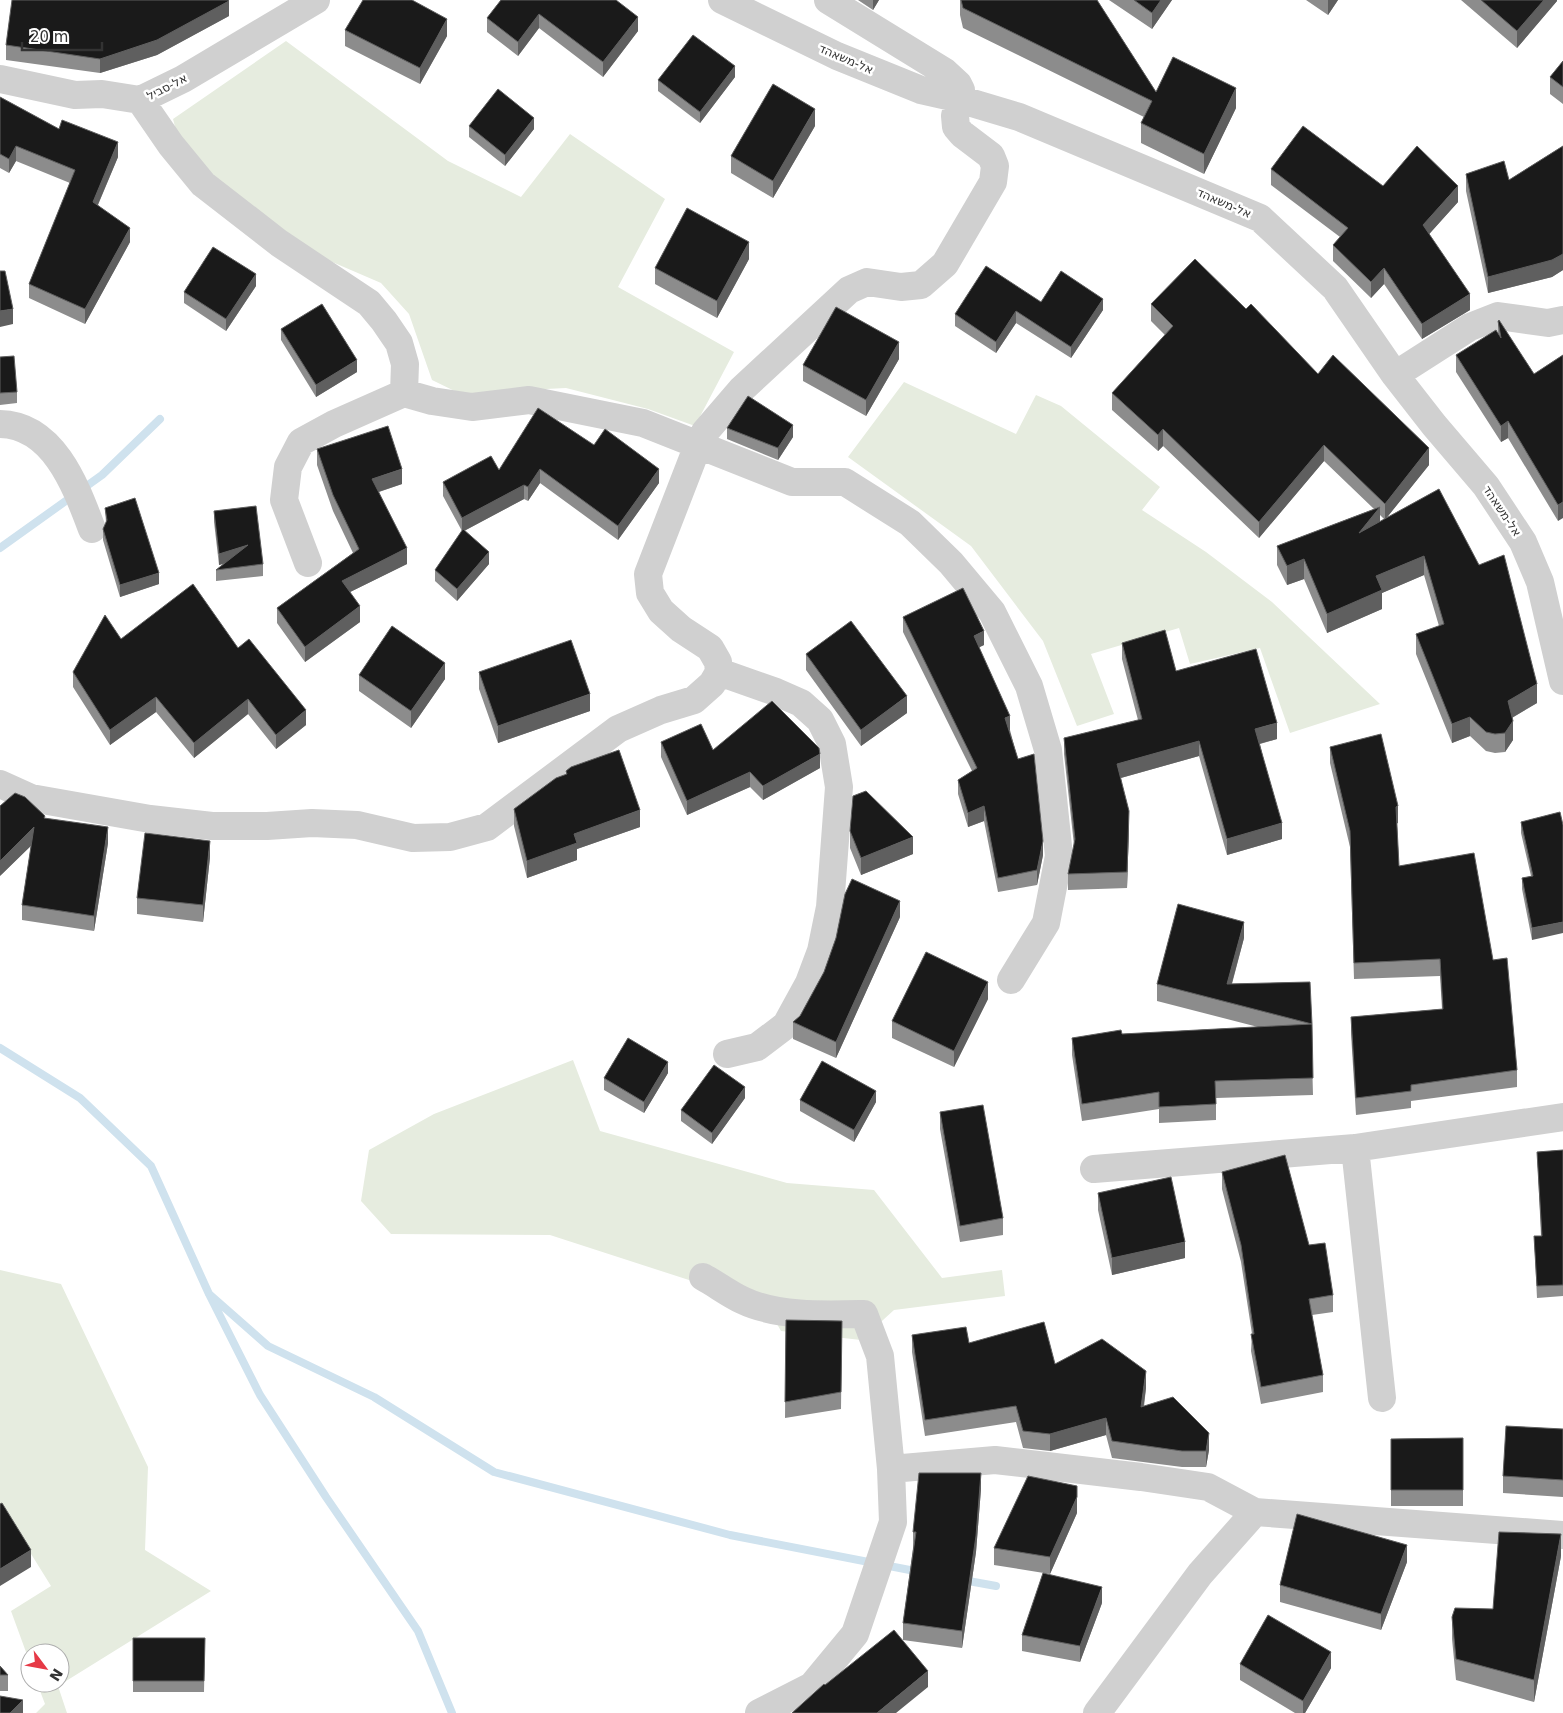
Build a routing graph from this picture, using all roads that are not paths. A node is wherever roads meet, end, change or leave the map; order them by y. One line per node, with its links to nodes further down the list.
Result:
1 (316, 0): 6 (street, אל-סביל)
2 (722, 0): 5 (street, אל-משאהד)
3 (828, 0): 5 (street)
4 (0, 79): 6 (street, אל-סביל)
5 (959, 99): 8 (street, אל-משאהד); 11 (street)
6 (140, 100): 9 (street)
7 (1563, 320): 8 (street)
8 (1396, 375): 15 (street, אל-משאהד)
9 (404, 393): 11 (street); 13 (street)
10 (0, 424): 12 (street)
11 (698, 445): 14 (street); 17 (street)
12 (92, 529)
13 (308, 564)
14 (719, 672): 16 (street); 18 (street)
15 (1563, 681)
16 (0, 784)
17 (1011, 980)
18 (727, 1054)
19 (1563, 1117): 20 (street)
20 (1355, 1148): 21 (street); 23 (street)
21 (1094, 1169)
22 (703, 1276): 24 (street)
23 (1382, 1398)
24 (891, 1469): 25 (street); 27 (street)
25 (1255, 1512): 26 (street); 28 (street)
26 (1563, 1535)
27 (759, 1713)
28 (1097, 1713)

